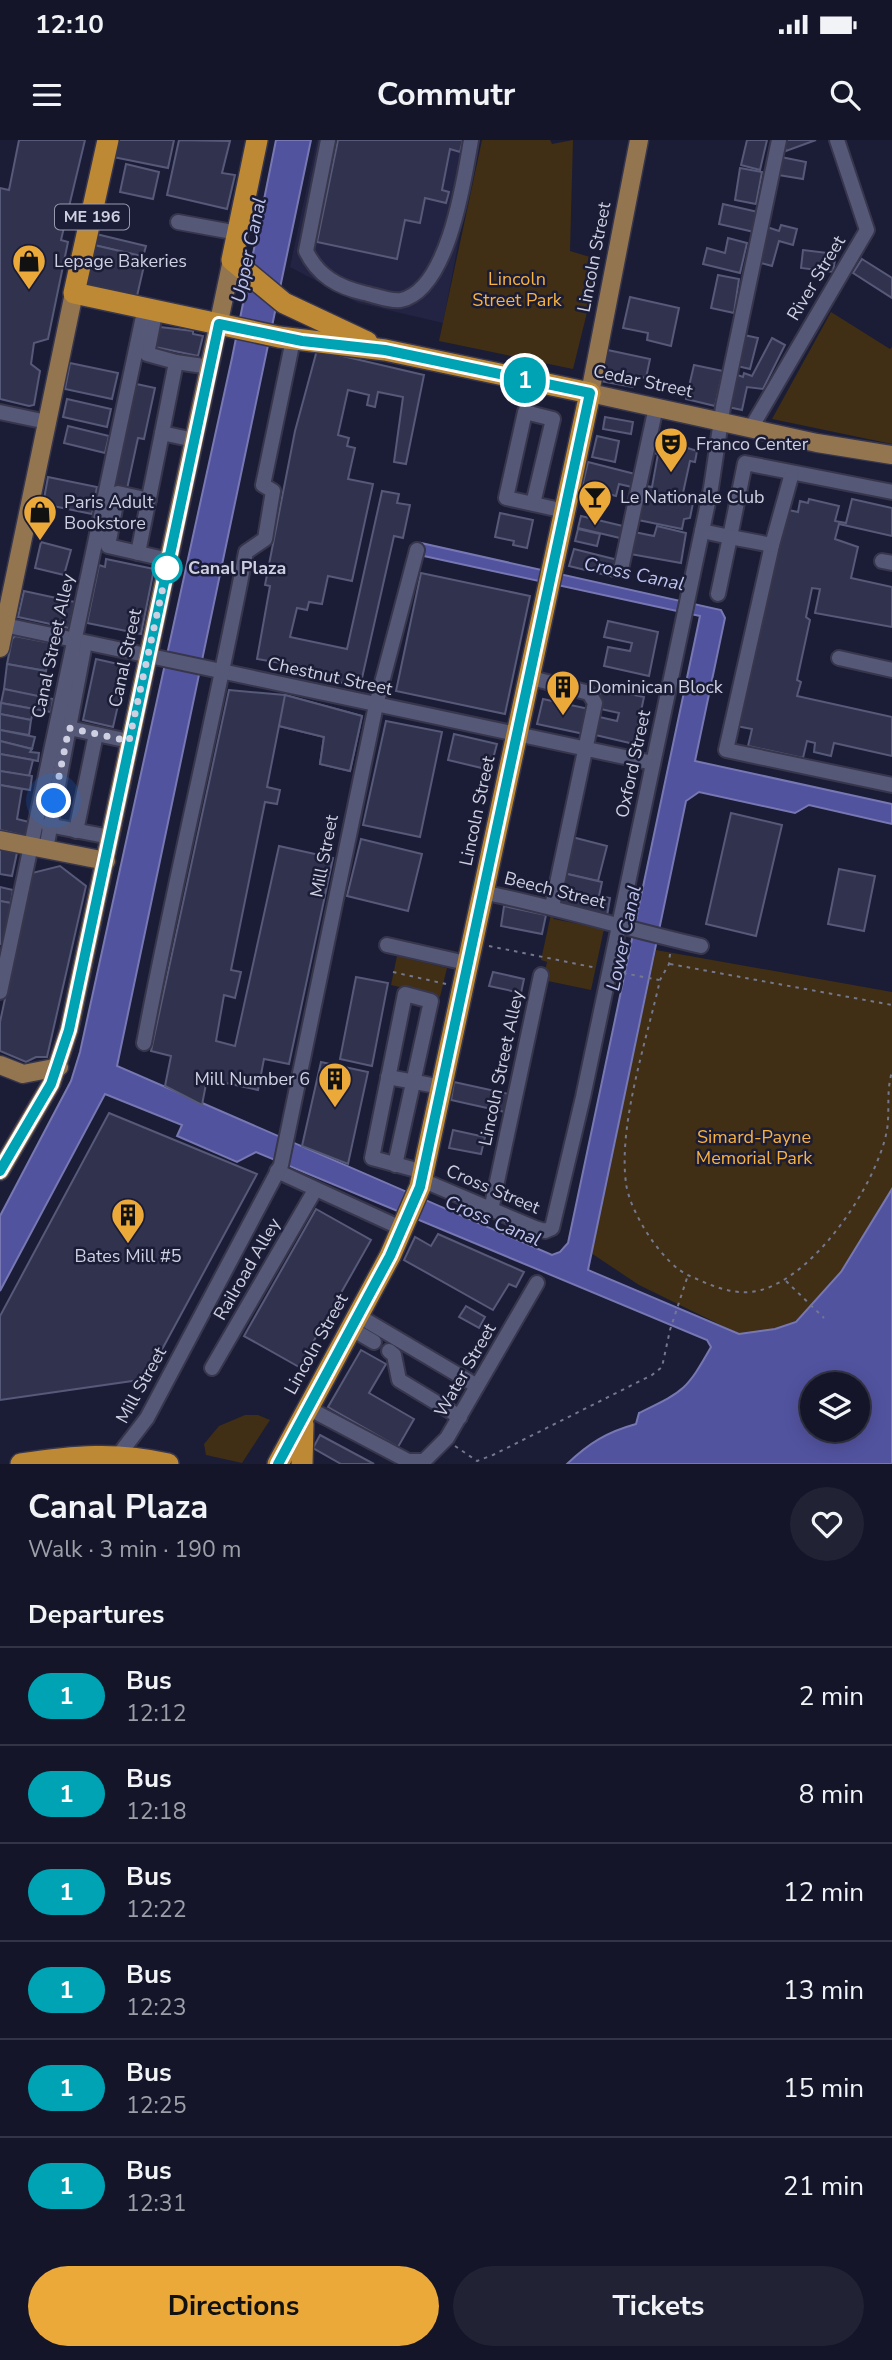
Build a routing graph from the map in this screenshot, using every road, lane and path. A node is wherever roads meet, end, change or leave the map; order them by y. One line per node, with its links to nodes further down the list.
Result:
1 (108, 140): 11 (highway, ME 196)
2 (257, 140): 9 (highway, Canal Street)
3 (328, 140): 4 (street)
4 (471, 140)
5 (639, 140): 18 (main road, Lincoln Street)
6 (779, 140): 22 (street, Oxford Street)
7 (837, 140): 23 (street, River Street)
8 (178, 222): 9 (street)
9 (237, 233): 10 (highway, Canal Street)
10 (237, 265): 13 (main road, Canal Street); 15 (highway, Cedar Street)
11 (74, 293): 12 (highway, Cedar Street); 21 (main road, ME 196)
12 (150, 308): 13 (highway, Cedar Street); 16 (street); 41 (street, Canal Street Alley)
13 (225, 326): 14 (highway, Cedar Street); 17 (main road, Canal Street)
14 (286, 338): 15 (highway, Cedar Street); 46 (street)
15 (385, 350): 18 (highway, Cedar Street)
16 (176, 362): 17 (street); 24 (street)
17 (210, 367): 25 (main road, Canal Street)
18 (590, 393): 19 (main road, Cedar Street); 31 (highway, Lincoln Street)
19 (656, 407): 22 (main road, Cedar Street); 38 (street)
20 (0, 412): 21 (street)
21 (47, 422): 40 (main road, ME 196)
22 (723, 422): 23 (main road, Cedar Street); 32 (street, Oxford Street)
23 (751, 428): 26 (main road, Cedar Street)
24 (162, 433): 25 (street); 29 (street)
25 (194, 440): 37 (main road, Canal Street)
26 (892, 455)
27 (792, 473): 28 (street); 33 (street); 34 (street)
28 (892, 492)
29 (149, 499): 36 (street); 36 (street)
30 (533, 504): 30 (street); 31 (street)
31 (565, 511): 47 (highway, Lincoln Street)
32 (702, 531): 33 (street); 54 (street, Oxford Street)
33 (730, 537): 34 (street); 39 (street)
34 (772, 545): 55 (street)
35 (417, 550): 48 (street, Mill Street)
36 (138, 553): 37 (street)
37 (169, 560): 44 (main road, Canal Street)
38 (621, 569)
39 (718, 594)
40 (3, 625): 41 (street, Chestnut Street); 42 (main road, ME 196)
41 (80, 642): 44 (street, Chestnut Street); 49 (street); 60 (street, Canal Street Alley)
42 (0, 648)
43 (839, 658): 45 (street)
44 (155, 659): 46 (street, Chestnut Street); 52 (main road, Canal Street)
45 (892, 670)
46 (223, 673): 48 (street, Chestnut Street); 78 (street)
47 (528, 677): 51 (highway, Lincoln Street); 53 (street)
48 (376, 705): 51 (street, Chestnut Street); 86 (street, Mill Street)
49 (69, 728): 50 (street); 56 (street)
50 (96, 734): 52 (street); 57 (street)
51 (516, 734): 53 (street, Chestnut Street); 62 (highway, Lincoln Street)
52 (129, 741): 58 (main road, Canal Street)
53 (586, 749): 54 (street, Chestnut Street); 63 (street)
54 (653, 763): 64 (street, Oxford Street)
55 (892, 785)
56 (48, 825): 57 (street); 60 (street)
57 (76, 831): 58 (street)
58 (110, 837): 61 (main road, Canal Street)
59 (0, 840): 60 (main road)
60 (38, 847): 61 (main road); 76 (street, Canal Street Alley)
61 (106, 861): 80 (main road, Canal Street)
62 (482, 892): 63 (street, Beech Street); 66 (highway, Lincoln Street)
63 (552, 907): 64 (street, Beech Street)
64 (623, 928): 65 (street, Beech Street); 71 (street, Oxford Street)
65 (666, 938): 68 (street, Beech Street); 70 (path)
66 (471, 942): 69 (highway, Lincoln Street); 71 (path)
67 (387, 945): 69 (street)
68 (701, 946)
69 (466, 963): 84 (highway, Lincoln Street)
70 (669, 964): 74 (path); 77 (path)
71 (609, 971): 74 (path); 92 (street, Oxford Street)
72 (393, 972): 75 (path)
73 (541, 975): 90 (street, Lincoln Street Alley)
74 (660, 980): 93 (path)
75 (447, 984)
76 (0, 992)
77 (892, 1005)
78 (144, 1043)
79 (0, 1065): 80 (main road)
80 (59, 1067): 87 (main road, Canal Street)
81 (892, 1072): 94 (path)
82 (388, 1077): 83 (street); 83 (street); 85 (street)
83 (414, 1082): 84 (street); 85 (street)
84 (442, 1087): 88 (highway, Lincoln Street)
85 (395, 1165): 88 (street, Cross Street)
86 (279, 1168): 89 (street); 105 (street, Mill Street)
87 (0, 1171)
88 (422, 1180): 90 (street, Cross Street); 91 (highway, Lincoln Street)
89 (315, 1190): 91 (street); 100 (street, Railroad Alley)
90 (491, 1210): 92 (street, Cross Street)
91 (405, 1226): 97 (highway, Lincoln Street)
92 (550, 1230)
93 (688, 1276): 94 (path); 104 (path)
94 (785, 1281): 96 (path)
95 (537, 1283): 101 (street, Water Street)
96 (824, 1318)
97 (354, 1322): 98 (street); 99 (street); 102 (highway, Lincoln Street)
98 (374, 1342)
99 (396, 1350): 101 (street); 103 (street)
100 (212, 1368)
101 (477, 1386): 103 (street, Water Street)
102 (306, 1407): 106 (street); 109 (highway, Lincoln Street); 110 (highway)
103 (460, 1417): 104 (street, Water Street)
104 (445, 1440): 106 (street, Water Street)
105 (115, 1460): 107 (highway); 108 (highway)
106 (414, 1463)
107 (21, 1464)
108 (168, 1464)
109 (278, 1464)
110 (302, 1464)

